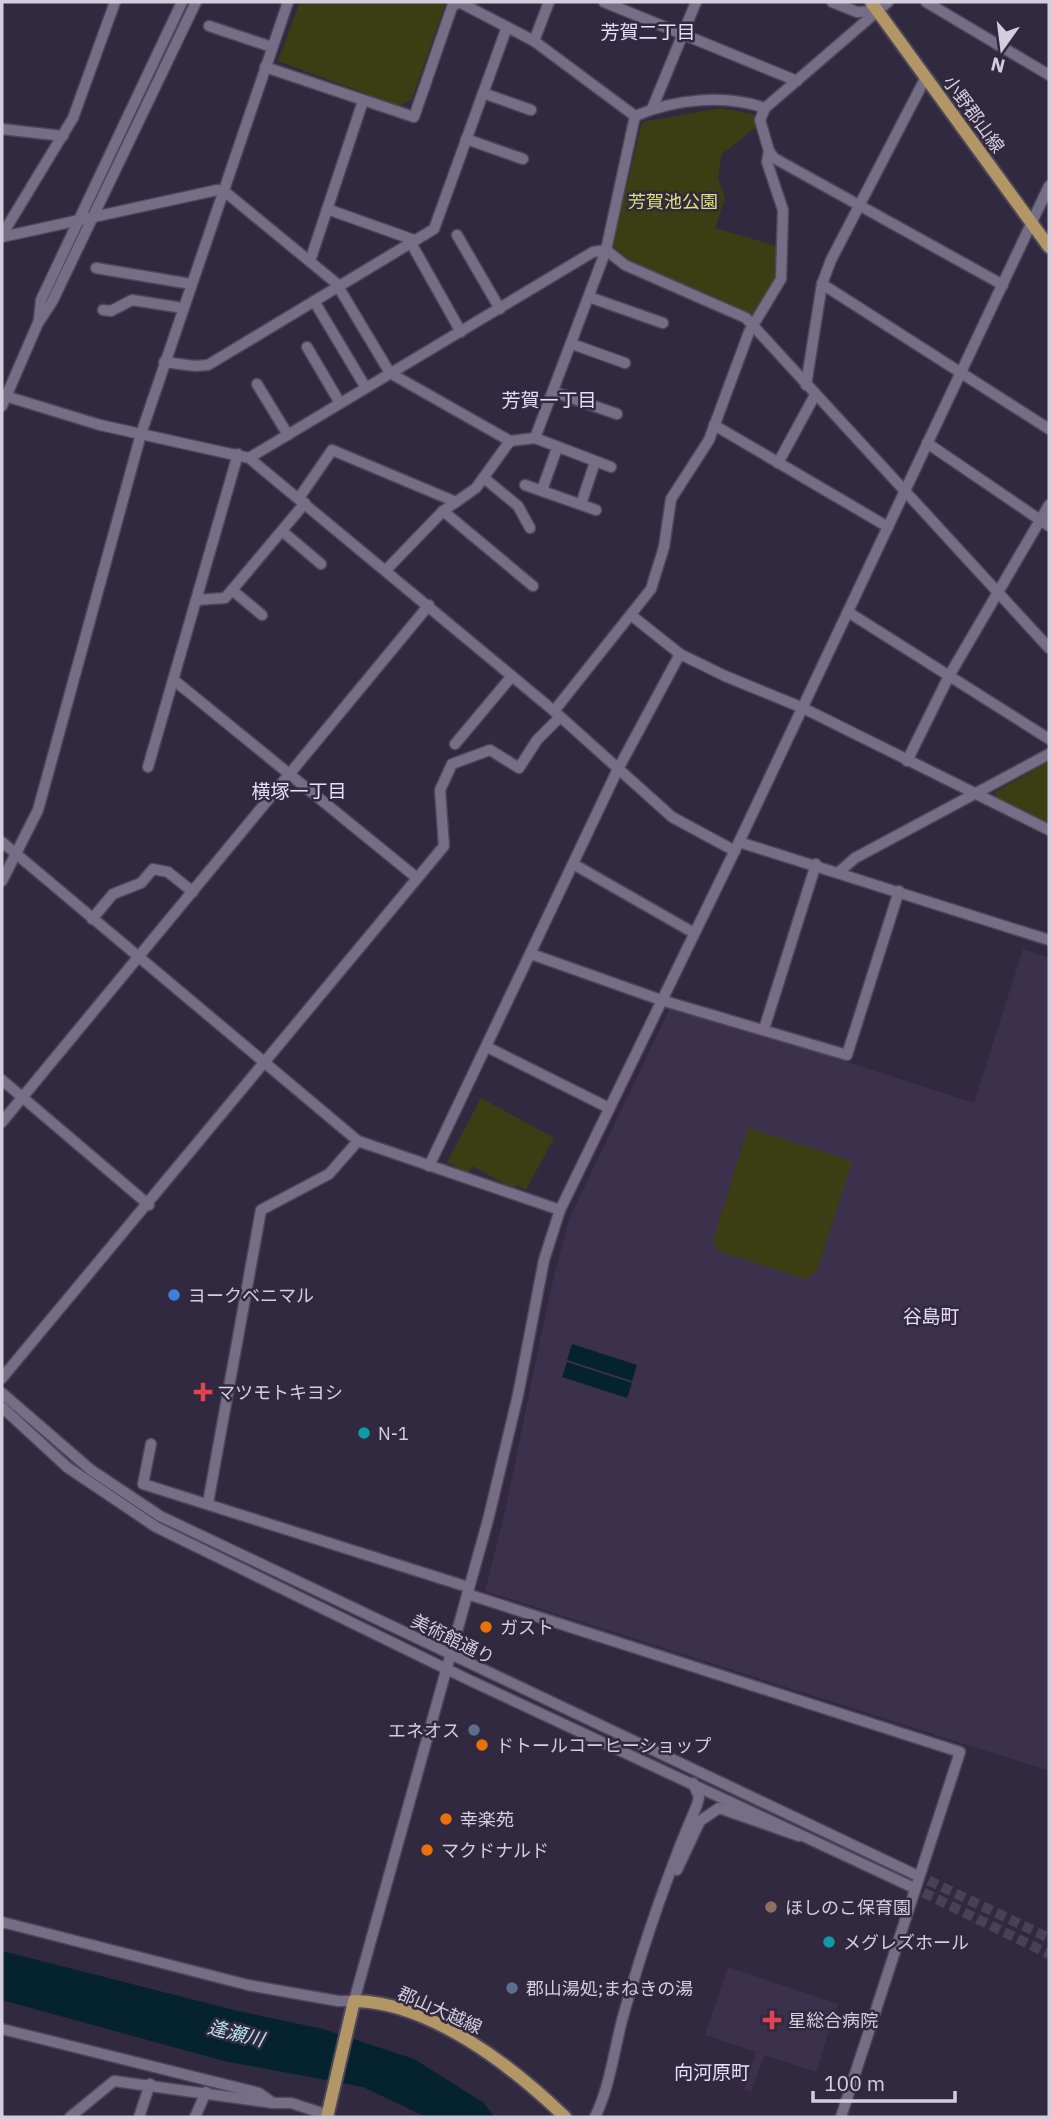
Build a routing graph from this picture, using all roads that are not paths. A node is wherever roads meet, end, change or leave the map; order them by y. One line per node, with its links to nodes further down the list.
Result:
1 (115, 2): 29 (street)
2 (182, 2): 38 (street)
3 (196, 2): 37 (street)
4 (288, 2): 17 (street)
5 (459, 2): 14 (street); 23 (street)
6 (550, 2): 16 (street)
7 (604, 2): 15 (street)
8 (696, 2): 15 (street)
9 (832, 2): 12 (street)
10 (888, 2): 12 (street)
11 (926, 2): 19 (street)
12 (874, 6): 20 (main road, 小野郡山線); 21 (street)
13 (209, 26): 17 (street)
14 (507, 27): 16 (street); 22 (street)
15 (683, 34): 21 (street); 25 (street)
16 (534, 41): 27 (street)
17 (272, 47): 18 (street)
18 (265, 66): 23 (street); 34 (street)
19 (1049, 75)
20 (926, 77): 35 (street); 39 (main road, 小野郡山線)
21 (797, 81): 24 (street)
22 (483, 93): 26 (street); 30 (street)
23 (363, 101): 36 (street)
24 (765, 108): 25 (street); 31 (street)
25 (652, 109): 27 (street)
26 (531, 110)
27 (635, 116): 44 (street)
28 (2, 129): 29 (street)
29 (62, 136): 41 (street)
30 (466, 139): 32 (street); 42 (street)
31 (769, 151): 35 (street); 58 (street)
32 (523, 159)
33 (1049, 186): 39 (street)
34 (224, 191): 37 (street); 45 (street); 47 (street)
35 (859, 206): 48 (street); 49 (street)
36 (327, 209): 42 (street); 45 (street)
37 (93, 217): 38 (street); 56 (street)
38 (80, 220): 41 (street); 56 (street)
39 (1032, 222): 43 (main road, 小野郡山線); 49 (street)
40 (457, 235): 54 (street)
41 (2, 236)
42 (413, 242): 50 (street); 59 (street)
43 (1049, 247)
44 (606, 250): 51 (street); 54 (street); 58 (street)
45 (310, 261): 50 (street)
46 (96, 268): 47 (street)
47 (191, 284): 53 (street)
48 (822, 284): 64 (street); 67 (street)
49 (1003, 285): 64 (street)
50 (338, 286): 52 (street); 65 (street)
51 (589, 297): 57 (street); 60 (street)
52 (314, 301): 62 (street); 68 (street)
53 (183, 308): 55 (street); 62 (street)
54 (500, 309): 59 (street)
55 (103, 310)
56 (38, 323): 71 (street)
57 (663, 323)
58 (752, 326): 67 (street); 74 (street)
59 (461, 332): 65 (street)
60 (572, 344): 63 (street); 69 (street)
61 (307, 347): 72 (street)
62 (164, 362): 76 (street)
63 (625, 363)
64 (961, 371): 75 (street); 80 (street)
65 (390, 373): 68 (street); 79 (street)
66 (257, 384): 77 (street)
67 (806, 385): 70 (street)
68 (366, 388): 72 (street)
69 (554, 392): 73 (street); 78 (street)
70 (816, 395): 85 (street); 90 (street)
71 (3, 399): 76 (street)
72 (340, 403): 77 (street)
73 (617, 414)
74 (714, 425): 85 (street); 110 (street)
75 (1049, 429)
76 (141, 435): 82 (street); 129 (street)
77 (288, 435): 83 (street)
78 (535, 438): 79 (street); 81 (street)
79 (510, 441): 87 (street)
80 (927, 443): 90 (street); 97 (street)
81 (557, 448): 84 (street); 89 (street)
82 (238, 454): 83 (street); 106 (street)
83 (250, 458): 91 (street)
84 (595, 462): 86 (street); 93 (street)
85 (778, 463): 98 (street)
86 (611, 467)
87 (484, 478): 92 (street); 99 (street)
88 (525, 485): 89 (street)
89 (542, 490): 93 (street)
90 (905, 492): 98 (street); 105 (street)
91 (302, 501): 92 (street); 100 (street); 102 (street)
92 (456, 502): 96 (street)
93 (581, 505): 95 (street)
94 (1049, 505): 97 (street)
95 (596, 510)
96 (443, 511): 102 (street); 103 (street)
97 (1045, 523): 105 (street)
98 (888, 527): 108 (street)
99 (530, 528)
100 (282, 531): 101 (street); 104 (street)
101 (321, 564)
102 (386, 570): 107 (street)
103 (533, 586)
104 (232, 590): 106 (street); 109 (street)
105 (999, 592): 111 (street); 114 (street)
106 (196, 600): 115 (street)
107 (429, 605): 113 (street); 124 (street)
108 (848, 612): 114 (street); 116 (street)
109 (262, 615)
110 (631, 615): 112 (street); 117 (street)
111 (1049, 648)
112 (680, 654): 116 (street); 123 (street)
113 (512, 676): 117 (street); 119 (street)
114 (949, 676): 118 (street); 121 (street)
115 (175, 681): 122 (street); 124 (street)
116 (803, 708): 121 (street); 128 (street)
117 (556, 714): 123 (street); 133 (street)
118 (1049, 739)
119 (456, 744)
120 (1049, 754): 125 (street)
121 (908, 761): 125 (street)
122 (148, 767)
123 (617, 771): 128 (street); 131 (street)
124 (289, 775): 133 (street); 136 (street)
125 (975, 795): 126 (street); 132 (street)
126 (1049, 830)
127 (2, 842): 129 (street)
128 (737, 847): 130 (street); 138 (street)
129 (16, 853): 134 (street); 137 (street)
130 (816, 864): 132 (street); 143 (street)
131 (575, 866): 138 (street); 140 (street)
132 (839, 872): 135 (street)
133 (417, 878): 145 (street)
134 (2, 881)
135 (899, 891): 139 (street); 143 (street)
136 (193, 892): 137 (street); 141 (street)
137 (92, 919): 141 (street)
138 (694, 933): 142 (street)
139 (1049, 940)
140 (531, 954): 142 (street); 144 (street)
141 (138, 958): 145 (street); 147 (street)
142 (661, 1000): 143 (street); 148 (street)
143 (764, 1029)
144 (487, 1047): 148 (street); 151 (street)
145 (265, 1060): 150 (street); 152 (street)
146 (2, 1080): 147 (street)
147 (23, 1097): 149 (street); 152 (street)
148 (608, 1108): 153 (street)
149 (2, 1122)
150 (358, 1141): 151 (street); 158 (street)
151 (429, 1166): 153 (street)
152 (149, 1205): 154 (street)
153 (560, 1210): 159 (street)
154 (2, 1378)
155 (2, 1393): 160 (street, 美術館通り)
156 (2, 1407): 161 (street, 美術館通り)
157 (150, 1444): 158 (street)
158 (208, 1503): 159 (street)
159 (468, 1591): 160 (street); 179 (street)
160 (448, 1654): 161 (street); 164 (street, 美術館通り)
161 (444, 1667): 162 (street, 美術館通り); 168 (street)
162 (693, 1783): 163 (street, 美術館通り); 165 (street)
163 (804, 1835): 165 (street); 166 (street, 美術館通り)
164 (914, 1874)
165 (670, 1879): 178 (street)
166 (910, 1886)
167 (2, 1922): 168 (street)
168 (353, 2005): 173 (main road); 177 (main road, 郡山大越線)
169 (2, 2029): 172 (street)
170 (150, 2084): 171 (street); 174 (street); 175 (street)
171 (206, 2091): 172 (street); 176 (street)
172 (273, 2103): 173 (street)
173 (328, 2114)
174 (70, 2117)
175 (139, 2117)
176 (195, 2117)
177 (565, 2117)
178 (595, 2117)
179 (841, 2117)

